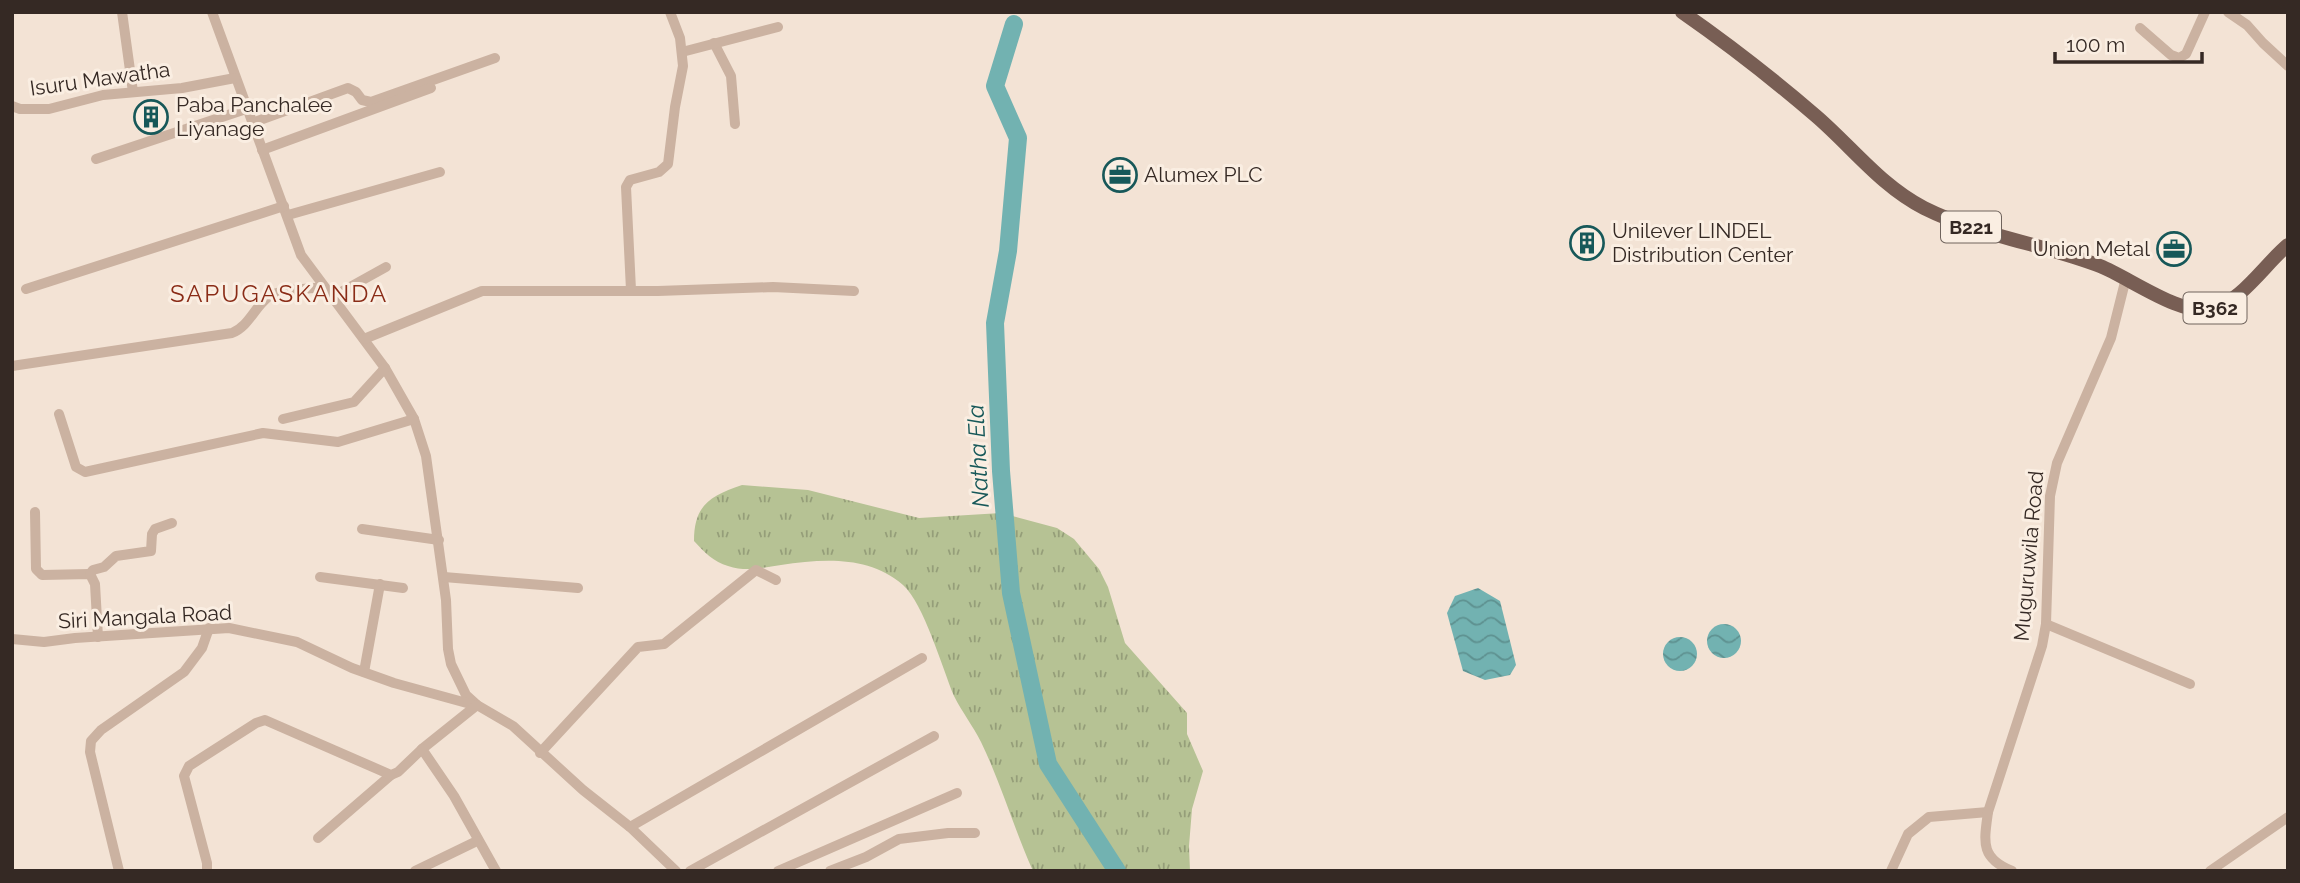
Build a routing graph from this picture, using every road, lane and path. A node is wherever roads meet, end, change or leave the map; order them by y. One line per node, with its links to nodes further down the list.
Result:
1 (122, 12): 15 (street)
2 (212, 12): 13 (street)
3 (670, 12): 10 (street)
4 (1682, 12): 26 (main road, B221)
5 (2205, 12): 8 (street)
6 (2228, 12): 12 (street)
7 (778, 27): 9 (street)
8 (2140, 28)
9 (714, 43): 10 (street); 19 (street)
10 (682, 52): 29 (street)
11 (495, 58): 18 (street)
12 (2288, 66)
13 (235, 78): 15 (street, Isuru Mawatha); 17 (street)
14 (433, 87): 20 (street)
15 (133, 92): 16 (street, Isuru Mawatha)
16 (12, 106)
17 (246, 109): 18 (street); 21 (street)
18 (252, 123): 20 (street)
19 (734, 124)
20 (262, 150): 23 (street)
21 (96, 159)
22 (440, 173): 23 (street)
23 (286, 211): 27 (street); 28 (street)
24 (2288, 245): 26 (main road, B362)
25 (386, 267): 31 (street)
26 (2126, 278): 49 (street, Muguruwila Road)
27 (324, 287): 31 (street); 33 (street)
28 (26, 289)
29 (631, 290): 30 (street); 32 (street)
30 (854, 291)
31 (332, 297): 32 (street)
32 (364, 339): 34 (street)
33 (12, 366)
34 (385, 368): 36 (street); 37 (street)
35 (60, 414): 37 (street)
36 (283, 419)
37 (414, 419): 41 (street)
38 (35, 512): 42 (street)
39 (172, 523): 42 (street)
40 (362, 529): 41 (street)
41 (439, 540): 44 (street)
42 (90, 574): 51 (street)
43 (320, 577): 46 (street)
44 (444, 578): 48 (street); 56 (street)
45 (776, 580): 59 (street)
46 (380, 584): 47 (street); 54 (street)
47 (402, 588)
48 (578, 588)
49 (2046, 624): 55 (street); 62 (street, Muguruwila Road)
50 (209, 628): 51 (street, Siri Mangala Road); 54 (street, Siri Mangala Road); 68 (street)
51 (98, 637): 52 (street, Siri Mangala Road)
52 (12, 639)
53 (922, 658): 64 (street)
54 (364, 672): 56 (street, Siri Mangala Road)
55 (2190, 684)
56 (477, 705): 58 (street); 59 (street)
57 (934, 736): 73 (street)
58 (422, 749): 60 (street); 67 (street)
59 (540, 753): 64 (street)
60 (391, 775): 66 (street); 69 (street)
61 (957, 793): 74 (street)
62 (1987, 812): 76 (street); 77 (street, Muguruwila Road)
63 (2288, 817): 78 (street)
64 (630, 827): 72 (street)
65 (975, 833): 75 (street)
66 (318, 838)
67 (477, 841): 70 (street); 71 (street)
68 (119, 871)
69 (207, 871)
70 (415, 871)
71 (496, 871)
72 (676, 871)
73 (690, 871)
74 (778, 871)
75 (830, 871)
76 (1891, 871)
77 (2012, 871)
78 (2210, 871)

